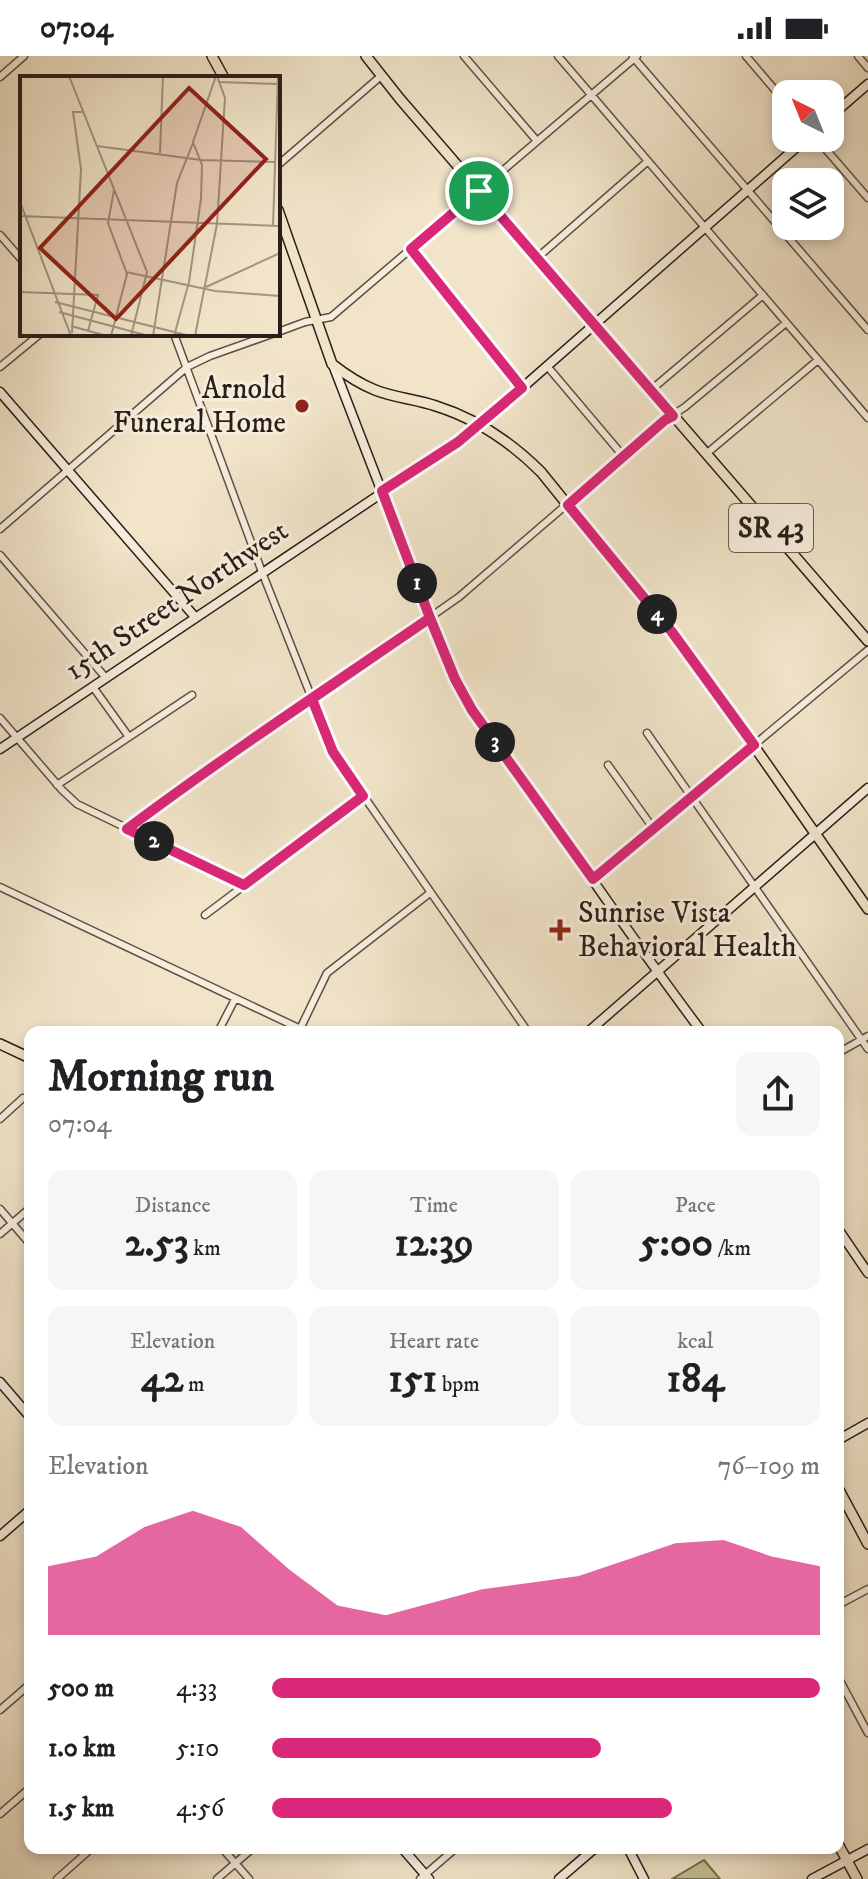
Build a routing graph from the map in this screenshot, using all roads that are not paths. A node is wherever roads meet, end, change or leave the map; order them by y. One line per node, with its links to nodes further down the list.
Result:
1 (24, 56): 12 (street)
2 (212, 56): 10 (main road)
3 (366, 56): 11 (main road, SR 43)
4 (464, 56): 17 (street)
5 (558, 56): 15 (street)
6 (746, 56): 14 (street)
7 (858, 56): 9 (street)
8 (635, 57): 15 (street); 22 (street)
9 (868, 68)
10 (223, 76)
11 (381, 76): 21 (street); 23 (main road, SR 43)
12 (0, 77)
13 (868, 84): 16 (street)
14 (772, 87)
15 (591, 95): 17 (street); 20 (street)
16 (844, 105)
17 (537, 141): 23 (street)
18 (791, 152): 22 (street, 15th Street Northwest)
19 (828, 152): 24 (street)
20 (648, 161): 26 (street); 30 (street)
21 (280, 163)
22 (748, 190): 26 (street, 15th Street Northwest); 35 (street)
23 (479, 191): 28 (street); 30 (main road, SR 43)
24 (868, 198)
25 (280, 216): 32 (main road)
26 (705, 227): 31 (street); 34 (street, 15th Street Northwest)
27 (0, 235): 29 (street)
28 (411, 249): 32 (street); 45 (street)
29 (20, 258)
30 (537, 258): 34 (main road, SR 43)
31 (763, 295): 33 (street); 46 (street)
32 (316, 320): 36 (street); 41 (main road)
33 (786, 323): 40 (street); 48 (street)
34 (594, 324): 42 (street, 15th Street Northwest); 46 (main road, SR 43)
35 (868, 330)
36 (280, 331)
37 (38, 336): 43 (street)
38 (175, 336): 44 (street)
39 (266, 336): 44 (street)
40 (818, 360): 49 (street); 51 (street)
41 (332, 364): 50 (main road); 54 (street)
42 (547, 366): 45 (street, 15th Street Northwest); 52 (street)
43 (0, 367)
44 (187, 367): 53 (street); 58 (street)
45 (522, 388): 50 (street, 15th Street Northwest)
46 (651, 390): 48 (main road, SR 43)
47 (0, 392): 53 (street)
48 (673, 416): 51 (main road, SR 43); 52 (street)
49 (867, 416)
50 (480, 424): 54 (street, 15th Street Northwest); 55 (main road)
51 (706, 454): 61 (main road, SR 43)
52 (624, 457): 55 (street)
53 (68, 470): 56 (street); 59 (street)
54 (382, 491): 58 (street, 15th Street Northwest); 60 (street)
55 (568, 505): 60 (street); 71 (main road)
56 (0, 529)
57 (0, 555): 63 (street)
58 (262, 572): 59 (street, 15th Street Northwest); 66 (street)
59 (195, 617): 63 (street, 15th Street Northwest)
60 (430, 618): 66 (street); 81 (street)
61 (868, 641)
62 (868, 650): 71 (street)
63 (106, 678): 64 (street, 15th Street Northwest)
64 (93, 687): 69 (street); 70 (street, 15th Street Northwest)
65 (192, 695): 69 (street)
66 (312, 699): 76 (street); 79 (street)
67 (0, 718): 70 (street)
68 (647, 733): 77 (street)
69 (129, 737): 74 (street)
70 (17, 738): 72 (street, 15th Street Northwest); 74 (street)
71 (754, 745): 77 (street); 80 (main road)
72 (0, 749)
73 (608, 765): 78 (street)
74 (57, 785): 79 (street)
75 (868, 788): 80 (street)
76 (363, 796): 82 (street); 85 (street)
77 (692, 796): 78 (street); 83 (street)
78 (653, 828): 81 (street)
79 (127, 829): 82 (street)
80 (816, 833): 83 (street); 86 (main road)
81 (593, 879): 88 (street)
82 (244, 885): 87 (street)
83 (755, 886): 88 (street); 96 (street)
84 (0, 887): 89 (street)
85 (430, 893): 92 (street); 93 (street)
86 (868, 909)
87 (205, 915)
88 (657, 972): 94 (street); 95 (street)
89 (235, 999): 90 (street); 91 (street)
90 (221, 1026)
91 (295, 1026)
92 (306, 1026)
93 (524, 1026)
94 (595, 1026)
95 (698, 1026)
96 (865, 1038): 98 (street); 99 (street)
97 (0, 1044): 100 (main road)
98 (868, 1049)
99 (844, 1050)
100 (24, 1055)
101 (23, 1098): 102 (street)
102 (0, 1119)
103 (0, 1209): 105 (street)
104 (24, 1213): 105 (street)
105 (12, 1223): 106 (street); 107 (street)
106 (0, 1234)
107 (24, 1237)
108 (844, 1238): 109 (street)
109 (868, 1273)
110 (0, 1382): 111 (street)
111 (24, 1410)
112 (868, 1423): 113 (street)
113 (844, 1437)
114 (844, 1499): 117 (main road)
115 (24, 1514): 116 (street)
116 (2, 1531)
117 (868, 1544)
118 (868, 1589): 119 (street)
119 (844, 1602)
120 (844, 1688): 123 (street)
121 (24, 1689): 122 (street)
122 (0, 1710)
123 (868, 1733)
124 (24, 1793): 125 (street)
125 (0, 1814)
126 (868, 1849): 135 (street)
127 (85, 1854): 138 (street)
128 (227, 1854): 136 (street)
129 (246, 1854): 136 (street)
130 (407, 1854): 137 (street)
131 (450, 1854): 137 (street)
132 (588, 1854): 141 (street)
133 (631, 1854): 142 (street)
134 (843, 1854): 135 (main road)
135 (847, 1861): 143 (street); 144 (main road)
136 (235, 1863): 139 (street); 140 (street)
137 (425, 1877)
138 (57, 1879)
139 (217, 1879)
140 (249, 1879)
141 (559, 1879)
142 (644, 1879)
143 (812, 1879)
144 (857, 1879)

